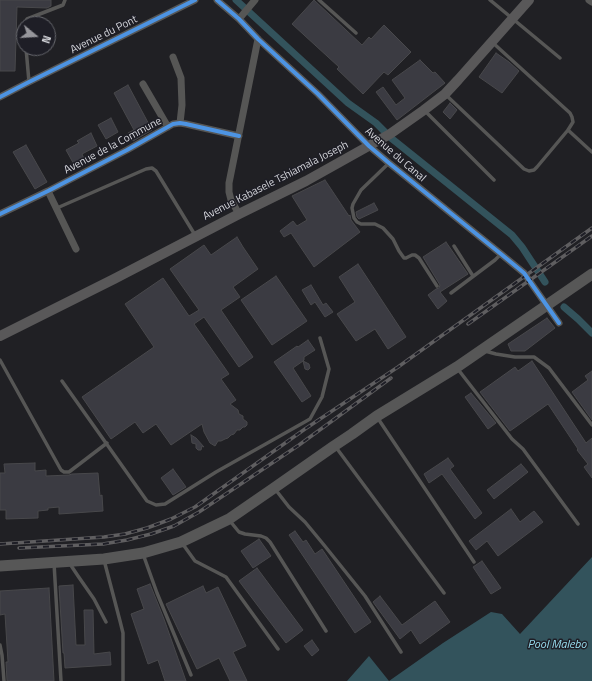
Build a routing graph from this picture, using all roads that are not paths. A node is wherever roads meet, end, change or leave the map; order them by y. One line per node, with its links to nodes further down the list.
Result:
1 (65, 0): 10 (lane)
2 (195, 0): 19 (street, Avenue du Pont)
3 (217, 0): 11 (street, Avenue du Canal)
4 (319, 0): 13 (lane)
5 (490, 0): 12 (lane)
6 (529, 0): 12 (main road, Avenue Kabasele Tshiamala Joseph)
7 (589, 0): 9 (street)
8 (254, 1): 11 (street)
9 (592, 2)
10 (35, 16)
11 (240, 17): 14 (street, Avenue du Canal)
12 (512, 18): 15 (main road, Avenue Kabasele Tshiamala Joseph); 18 (lane)
13 (356, 33)
14 (258, 39): 27 (street); 28 (street, Avenue du Canal)
15 (491, 42): 21 (main road, Avenue Kabasele Tshiamala Joseph); 26 (lane)
16 (27, 56): 19 (lane)
17 (173, 57): 24 (street)
18 (560, 58)
19 (29, 82): 22 (street, Avenue du Pont)
20 (143, 84): 25 (street)
21 (444, 94): 23 (main road, Avenue Kabasele Tshiamala Joseph); 26 (lane)
22 (0, 97)
23 (424, 110): 28 (main road, Avenue Kabasele Tshiamala Joseph); 31 (lane)
24 (180, 123): 25 (street, Avenue de la Commune); 27 (street)
25 (168, 127): 32 (street, Avenue de la Commune)
26 (568, 130): 29 (lane)
27 (239, 136): 35 (street)
28 (369, 146): 30 (street, Avenue du Canal); 35 (main road, Avenue Kabasele Tshiamala Joseph)
29 (592, 152)
30 (389, 163): 39 (street, Avenue du Canal); 42 (lane)
31 (494, 180)
32 (48, 191): 33 (street); 34 (street, Avenue de la Commune)
33 (56, 209): 36 (lane); 38 (street)
34 (0, 214)
35 (239, 214): 36 (main road, Avenue Kabasele Tshiamala Joseph)
36 (196, 236): 46 (main road, Avenue Kabasele Tshiamala Joseph)
37 (454, 246): 41 (lane)
38 (76, 249)
39 (501, 254): 41 (lane); 44 (street, Avenue du Canal)
40 (592, 274): 44 (main road)
41 (473, 276): 43 (lane)
42 (437, 286)
43 (451, 293)
44 (548, 304): 45 (street, Avenue du Canal); 48 (main road)
45 (559, 323)
46 (0, 336)
47 (320, 338): 54 (lane)
48 (481, 350): 50 (main road); 53 (lane)
49 (0, 360): 54 (lane)
50 (457, 367): 52 (main road); 58 (lane)
51 (62, 381): 54 (lane)
52 (377, 416): 55 (main road); 64 (lane)
53 (592, 425)
54 (107, 443)
55 (334, 446): 56 (main road); 66 (lane)
56 (274, 488): 57 (main road); 71 (lane)
57 (229, 519): 59 (main road); 68 (lane)
58 (578, 524)
59 (181, 542): 60 (main road); 70 (lane)
60 (143, 553): 61 (main road); 73 (lane)
61 (104, 559): 62 (main road); 76 (lane)
62 (69, 561): 63 (main road); 67 (lane)
63 (54, 562): 65 (main road); 75 (lane)
64 (474, 562)
65 (0, 566)
66 (444, 593)
67 (106, 622)
68 (326, 631)
69 (0, 645): 72 (lane)
70 (278, 650)
71 (401, 652)
72 (1, 655): 74 (lane)
73 (191, 675)
74 (4, 681)
75 (62, 681)
76 (123, 681)

